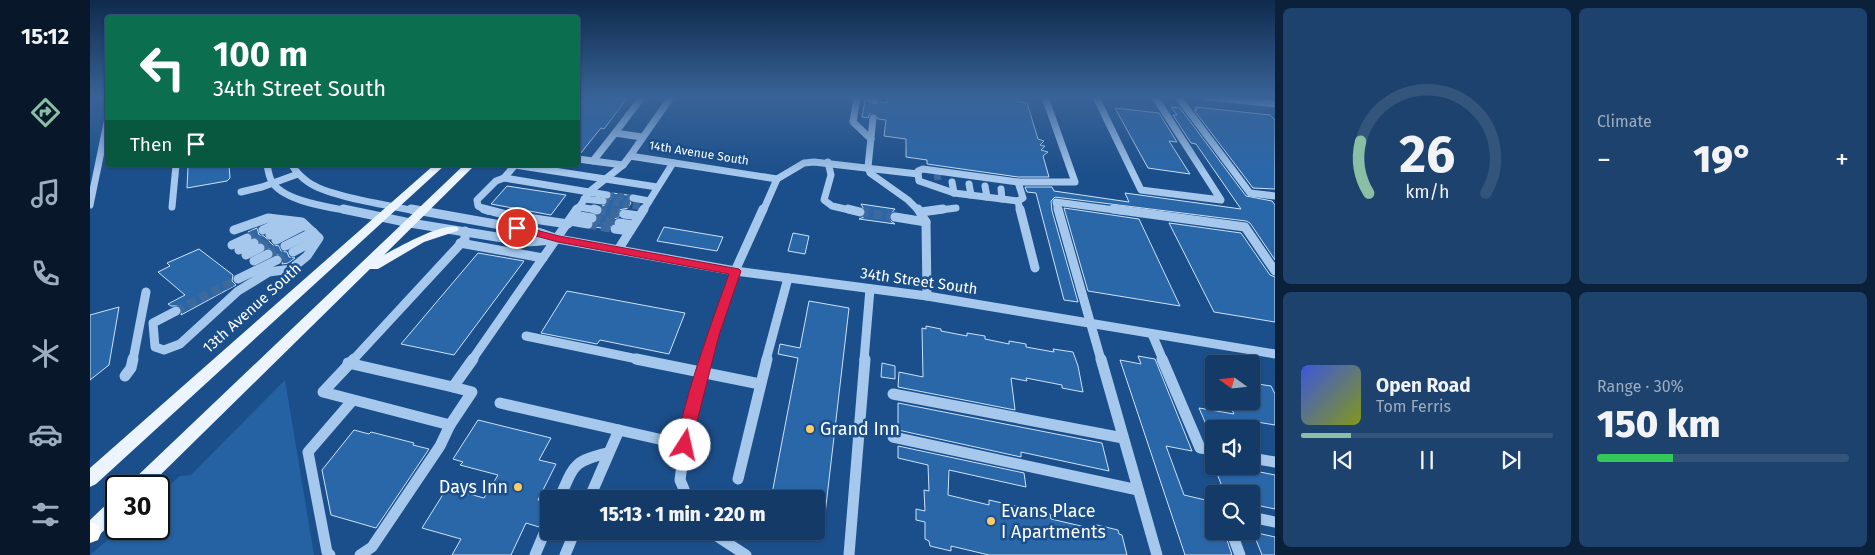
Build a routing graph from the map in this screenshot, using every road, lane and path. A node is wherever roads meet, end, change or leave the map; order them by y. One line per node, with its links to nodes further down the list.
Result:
1 (623, 123): 10 (street)
2 (652, 123): 11 (street, 14th Avenue South)
3 (854, 123): 12 (street)
4 (873, 123): 12 (street)
5 (1054, 123): 37 (street)
6 (1109, 123): 7 (street)
7 (1172, 123)
8 (1197, 123): 46 (street)
9 (105, 133): 55 (street)
10 (615, 133): 11 (street); 15 (street)
11 (642, 137): 13 (street, 14th Avenue South)
12 (871, 139): 26 (street)
13 (630, 156): 17 (street, 14th Avenue South); 18 (street)
14 (580, 159): 15 (street)
15 (593, 162): 18 (street)
16 (828, 162): 26 (street); 27 (street); 61 (street)
17 (673, 163): 34 (street, 14th Avenue South); 40 (street)
18 (623, 165): 32 (street)
19 (176, 167): 56 (street)
20 (267, 167): 38 (street)
21 (293, 167): 28 (street)
22 (438, 167): 54 (main road, 13th Avenue South)
23 (468, 167): 60 (main road)
24 (513, 167): 31 (street)
25 (529, 167): 32 (street)
26 (868, 168): 29 (street); 62 (street)
27 (787, 172): 34 (street)
28 (298, 174): 38 (street); 43 (street, 34th Street South)
29 (918, 174): 33 (street); 33 (street)
30 (952, 177): 33 (street); 35 (street); 42 (street)
31 (504, 178): 44 (street); 67 (street)
32 (605, 178): 40 (street); 44 (street)
33 (938, 178): 42 (street)
34 (777, 179): 92 (street)
35 (968, 179): 36 (street); 45 (street)
36 (984, 181): 39 (street); 47 (street)
37 (1018, 182): 39 (street); 52 (street)
38 (273, 183): 41 (street); 53 (street, 34th Street South)
39 (1000, 183): 50 (street)
40 (657, 187): 51 (street)
41 (241, 192)
42 (954, 193): 45 (street)
43 (335, 194): 53 (street); 54 (street, 34th Street South)
44 (587, 195): 48 (street); 57 (street)
45 (971, 195): 47 (street)
46 (1275, 196)
47 (987, 197): 50 (street)
48 (605, 198)
49 (634, 198): 51 (street)
50 (1002, 199): 52 (street)
51 (649, 201): 64 (street)
52 (1018, 201): 90 (street)
53 (321, 205): 65 (street, 34th Street South)
54 (395, 205): 60 (street, 34th Street South); 65 (main road, 13th Avenue South)
55 (90, 206)
56 (172, 207)
57 (579, 207): 59 (street); 67 (street)
58 (956, 208): 62 (street)
59 (598, 210)
60 (422, 211): 72 (main road); 80 (street, 34th Street South)
61 (860, 212)
62 (921, 212): 71 (street)
63 (624, 214): 64 (street)
64 (639, 216): 75 (street)
65 (381, 217): 72 (street, 34th Street South); 123 (main road, 13th Avenue South)
66 (895, 217): 71 (street)
67 (571, 220): 69 (street); 80 (street)
68 (282, 221): 70 (street); 76 (street); 78 (street)
69 (590, 221)
70 (296, 222): 73 (street); 78 (street)
71 (926, 222): 99 (street)
72 (410, 223): 77 (street, 34th Street South); 96 (main road)
73 (306, 225): 78 (street); 79 (street)
74 (617, 226): 75 (street)
75 (632, 228): 84 (street)
76 (234, 230)
77 (459, 230): 80 (street, 34th Street South); 82 (street); 96 (main road)
78 (270, 235)
79 (316, 235): 83 (street); 85 (street); 91 (street)
80 (558, 239): 84 (street, 34th Street South); 87 (street)
81 (254, 243): 81 (street)
82 (460, 243): 87 (street); 105 (street)
83 (284, 246)
84 (618, 250): 92 (street, 34th Street South)
85 (293, 252)
86 (268, 254): 89 (street)
87 (543, 258): 109 (street)
88 (277, 260): 91 (street)
89 (254, 261)
90 (1035, 268)
91 (266, 270): 95 (street); 100 (street)
92 (736, 271): 94 (street, 34th Street South); 106 (street)
93 (1275, 271): 101 (street)
94 (788, 278): 97 (street, 34th Street South); 108 (street)
95 (238, 279)
96 (350, 281): 122 (main road)
97 (870, 289): 99 (street, 34th Street South); 143 (street)
98 (146, 292): 107 (street)
99 (926, 296): 101 (street, 34th Street South)
100 (176, 311)
101 (1092, 324): 102 (street, 34th Street South); 116 (street)
102 (1152, 334): 104 (street, 34th Street South); 118 (street)
103 (526, 336): 106 (street)
104 (1275, 354)
105 (348, 363): 109 (street); 111 (street)
106 (702, 372): 108 (street); 117 (street)
107 (125, 376)
108 (760, 384): 124 (street)
109 (453, 387): 113 (street)
110 (893, 394): 116 (street)
111 (352, 401): 113 (street); 138 (street)
112 (500, 403): 114 (street)
113 (450, 426): 139 (street)
114 (619, 430): 117 (street); 119 (street)
115 (893, 437): 128 (street)
116 (1123, 438): 128 (street)
117 (685, 445): 127 (street)
118 (1205, 449)
119 (608, 453): 125 (street); 126 (street)
120 (1260, 460): 121 (street)
121 (1275, 462)
122 (149, 475)
123 (90, 479)
124 (738, 479)
125 (563, 490)
126 (593, 490)
127 (684, 490)
128 (1138, 490): 144 (street)
129 (105, 518): 132 (main road)
130 (1260, 519): 131 (street)
131 (1275, 522)
132 (90, 532)
133 (541, 540): 140 (street)
134 (571, 540): 141 (street)
135 (718, 540): 137 (street)
136 (1234, 540): 145 (street)
137 (731, 552): 142 (street)
138 (330, 555)
139 (360, 555)
140 (535, 555)
141 (565, 555)
142 (746, 555)
143 (849, 555)
144 (1157, 555)
145 (1240, 555)

